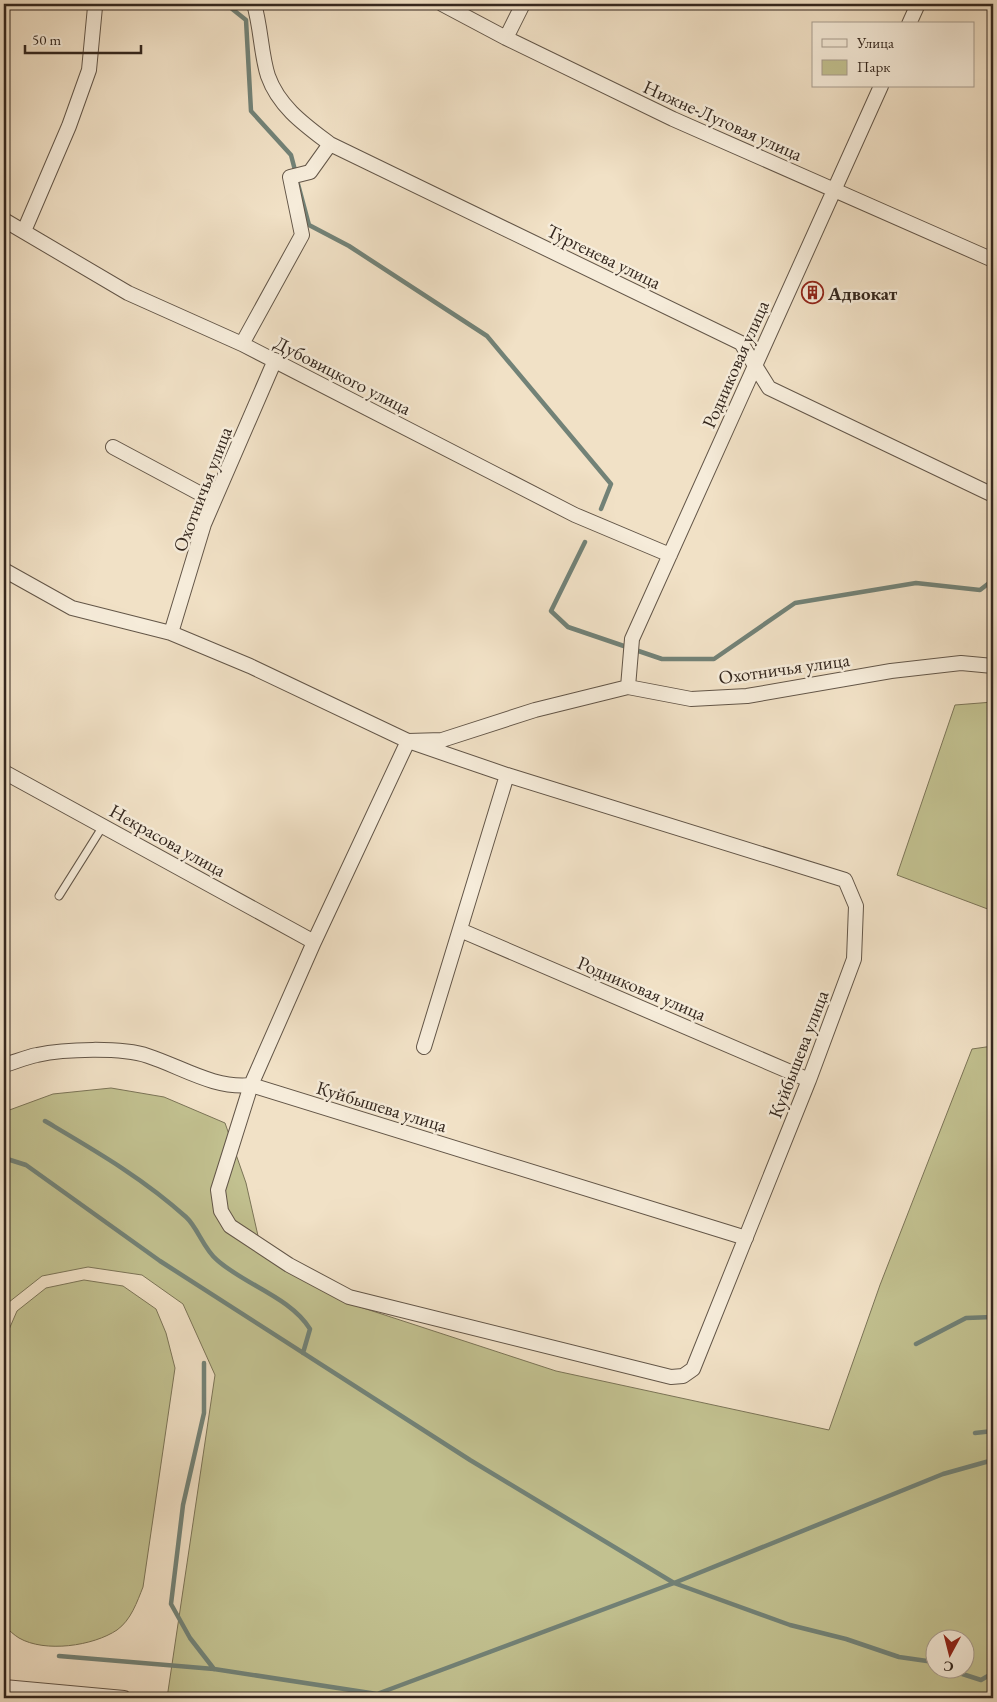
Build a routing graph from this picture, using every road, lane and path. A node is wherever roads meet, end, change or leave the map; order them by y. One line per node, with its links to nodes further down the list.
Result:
1 (254, 4): 9 (street, Тургенева улица)
2 (442, 4): 7 (street, Нижне-Луговая улица)
3 (523, 4): 7 (street)
4 (918, 4): 6 (street)
5 (95, 7): 12 (street)
6 (910, 22)
7 (506, 38): 10 (street, Нижне-Луговая улица)
8 (880, 88): 10 (street, Родниковая улица)
9 (330, 144): 14 (street); 16 (street, Тургенева улица)
10 (834, 190): 13 (street, Нижне-Луговая улица); 16 (street, Родниковая улица)
11 (4, 220): 12 (street, Дубовицкого улица)
12 (24, 230): 14 (street, Дубовицкого улица)
13 (992, 255)
14 (242, 344): 15 (street, Дубовицкого улица)
15 (275, 360): 19 (street, Охотничья улица); 20 (street, Дубовицкого улица)
16 (755, 365): 18 (street, Тургенева улица); 20 (street, Родниковая улица)
17 (113, 446): 19 (street)
18 (993, 495)
19 (214, 501): 22 (street, Охотничья улица)
20 (670, 555): 24 (street, Родниковая улица)
21 (4, 570): 22 (street, Охотничья улица)
22 (171, 633): 25 (street, Охотничья улица)
23 (993, 666): 24 (street, Охотничья улица)
24 (628, 687): 25 (street, Охотничья улица)
25 (408, 741): 27 (street, Охотничья улица); 32 (street)
26 (4, 772): 28 (street, Некрасова улица)
27 (507, 775): 29 (street, Охотничья улица); 31 (street)
28 (103, 826): 30 (lane); 32 (street, Некрасова улица)
29 (845, 880): 35 (street, Куйбышева улица)
30 (59, 896)
31 (460, 930): 33 (street); 35 (street, Родниковая улица)
32 (314, 942): 36 (street)
33 (424, 1047)
34 (4, 1065): 36 (street, Куйбышева улица)
35 (809, 1080): 37 (street, Куйбышева улица)
36 (251, 1085): 37 (street, Куйбышева улица); 37 (street, Куйбышева улица)
37 (746, 1238)
38 (4, 1687): 39 (street)
39 (124, 1698)

